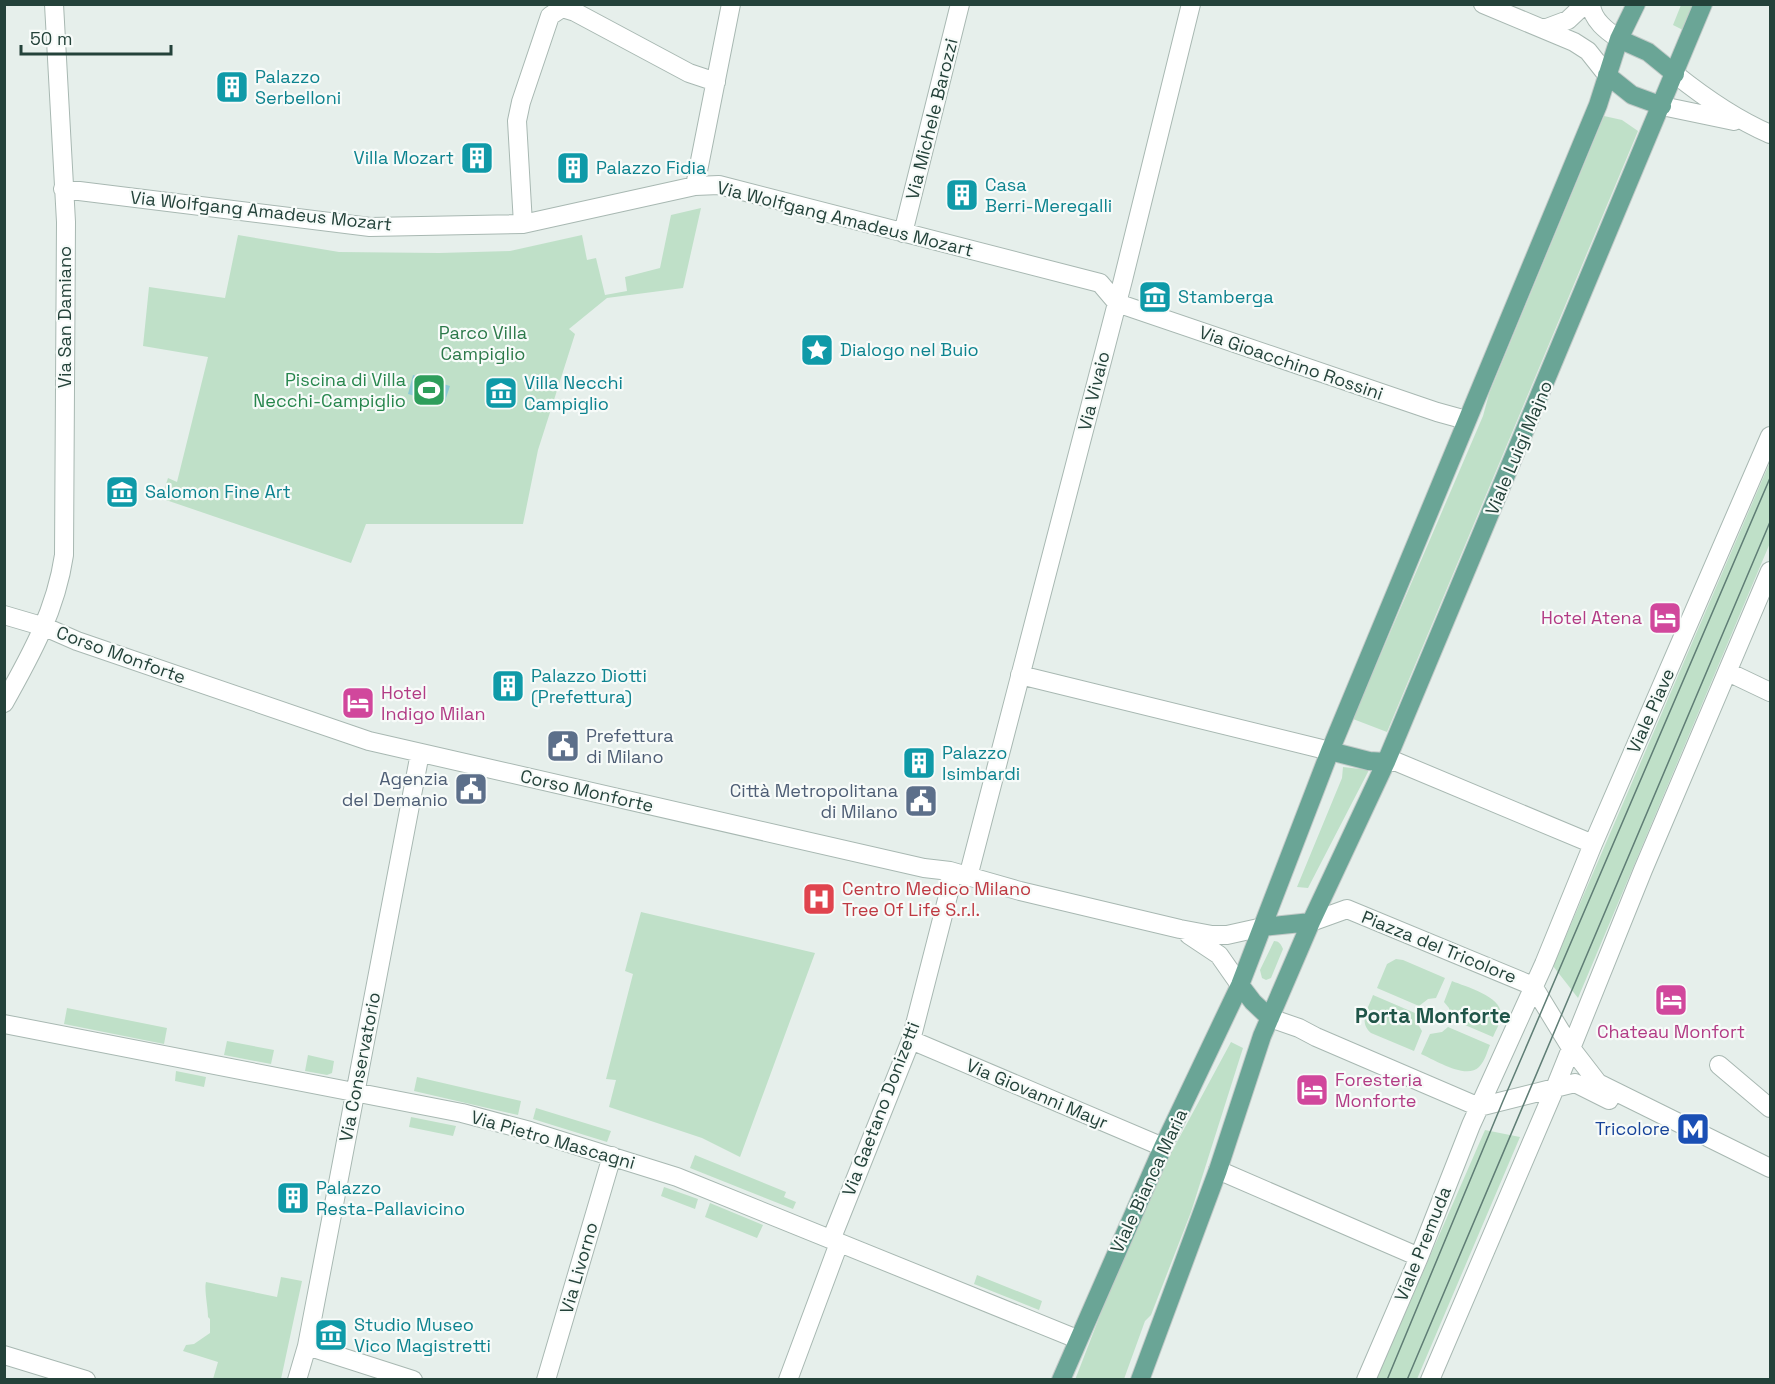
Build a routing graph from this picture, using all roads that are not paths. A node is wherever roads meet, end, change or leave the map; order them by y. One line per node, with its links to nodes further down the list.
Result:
1 (54, 4): 19 (street, Via San Damiano)
2 (731, 4): 14 (street)
3 (960, 4): 21 (street, Via Michele Barozzi)
4 (1191, 4): 22 (street, Via Vivaio)
5 (1483, 4): 10 (street)
6 (1585, 4): 10 (street)
7 (1591, 4): 11 (street)
8 (1636, 4): 11 (main road)
9 (1703, 4): 13 (main road, Viale Luigi Majno)
10 (1544, 29): 12 (street)
11 (1619, 39): 12 (main road); 13 (main road)
12 (1607, 75): 15 (main road); 23 (main road)
13 (1675, 75): 15 (main road, Viale Luigi Majno); 16 (street)
14 (716, 82): 18 (street); 20 (street)
15 (1662, 106): 16 (street); 34 (main road, Viale Luigi Majno)
16 (1742, 122): 17 (street)
17 (1770, 134)
18 (695, 186): 20 (street, Via Wolfgang Amadeus Mozart); 21 (street, Via Wolfgang Amadeus Mozart)
19 (63, 189): 20 (street, Via Wolfgang Amadeus Mozart); 27 (street, Via San Damiano)
20 (523, 224)
21 (903, 233): 22 (street, Via Wolfgang Amadeus Mozart)
22 (1117, 303): 23 (street, Via Gioacchino Rossini); 29 (street, Via Vivaio)
23 (1466, 420): 32 (main road)
24 (1770, 436): 36 (street, Viale Piave)
25 (1770, 571): 28 (street)
26 (4, 615): 27 (street, Corso Monforte)
27 (45, 627): 31 (street, Via San Damiano); 33 (street, Corso Monforte)
28 (1728, 672): 30 (street); 46 (street)
29 (1020, 675): 32 (street); 35 (street, Via Vivaio)
30 (1770, 692)
31 (4, 703)
32 (1330, 751): 34 (main road); 39 (main road)
33 (420, 753): 37 (street, Corso Monforte); 49 (street, Via Conservatorio)
34 (1386, 762): 36 (street); 38 (main road, Viale Luigi Majno)
35 (994, 777): 37 (street, Via Gaetano Donizetti)
36 (1593, 844): 42 (street, Viale Piave)
37 (959, 874): 40 (street, Corso Monforte); 45 (street, Via Gaetano Donizetti)
38 (1311, 922): 39 (main road, Piazza del Tricolore); 42 (street, Piazza del Tricolore); 43 (main road)
39 (1263, 927): 40 (street, Corso Monforte); 41 (main road)
40 (1180, 929): 41 (street, Corso Monforte)
41 (1240, 985): 43 (main road); 52 (main road, Viale Bianca Maria)
42 (1533, 986): 46 (street, Piazza del Tricolore); 50 (street, Piazza del Tricolore)
43 (1270, 1018): 50 (street); 55 (main road)
44 (4, 1024): 49 (street, Via Pietro Mascagni)
45 (911, 1040): 52 (street, Via Giovanni Mayr); 57 (street, Via Gaetano Donizetti)
46 (1571, 1048): 48 (street); 54 (street, Piazza del Tricolore)
47 (1719, 1065): 51 (street)
48 (1555, 1088): 50 (street); 56 (street); 70 (street)
49 (355, 1093): 53 (street, Via Pietro Mascagni); 60 (street, Via Conservatorio)
50 (1479, 1107): 58 (street, Viale Premuda)
51 (1770, 1108)
52 (1163, 1147): 59 (main road, Viale Bianca Maria)
53 (612, 1156): 57 (street, Via Pietro Mascagni); 65 (street, Via Livorno)
54 (1770, 1168)
55 (1218, 1170): 58 (street); 68 (main road)
56 (1770, 1181)
57 (835, 1241): 59 (street, Via Pietro Mascagni); 66 (street, Via Gaetano Donizetti)
58 (1419, 1257): 69 (street, Viale Premuda)
59 (1077, 1339): 67 (main road, Viale Bianca Maria)
60 (308, 1346): 63 (street, Via Conservatorio); 64 (street)
61 (4, 1354): 62 (street)
62 (86, 1380)
63 (297, 1380)
64 (413, 1380)
65 (546, 1380)
66 (789, 1380)
67 (1061, 1380)
68 (1140, 1380)
69 (1366, 1380)
70 (1430, 1380)

